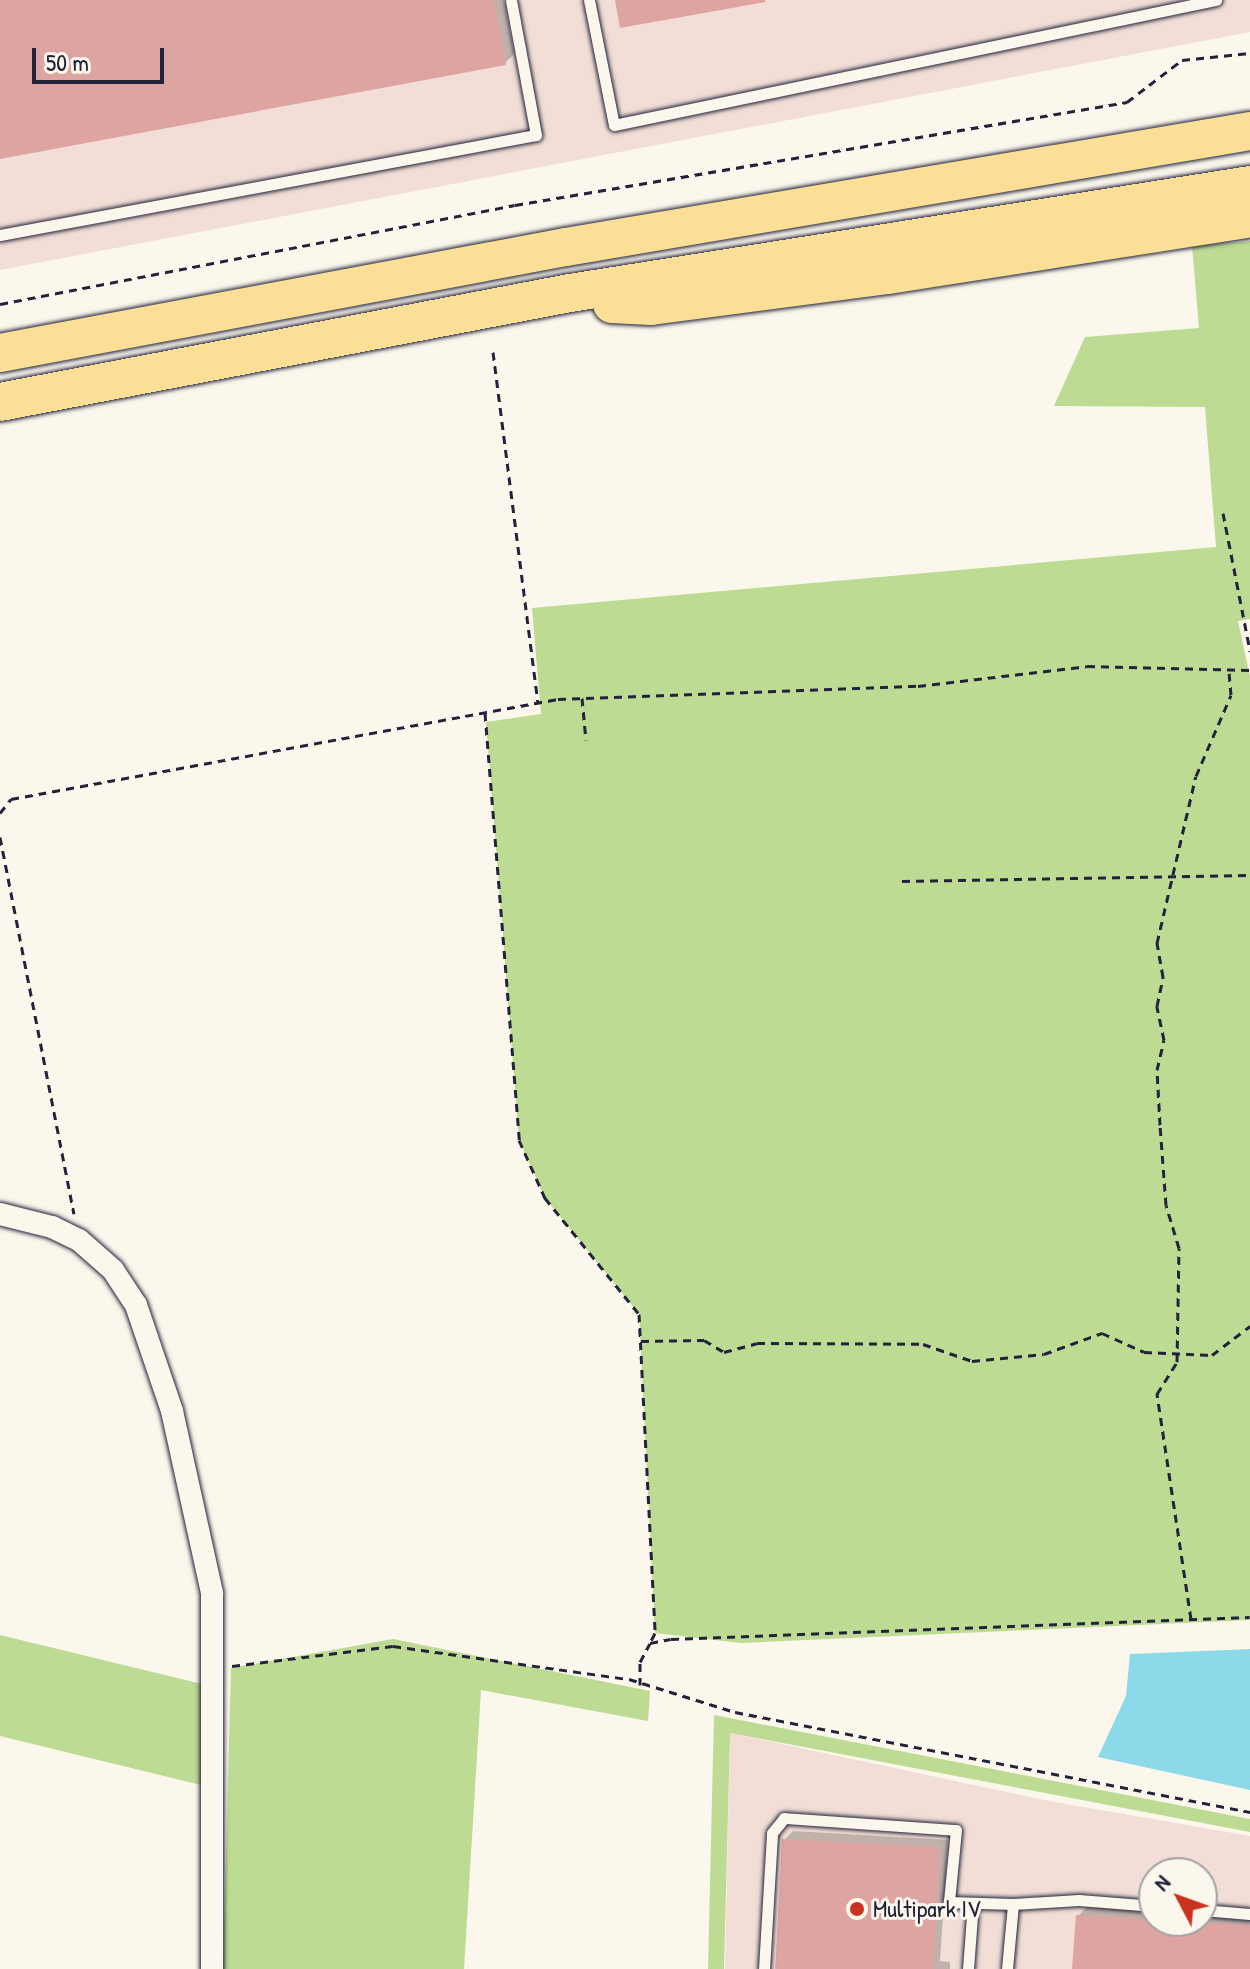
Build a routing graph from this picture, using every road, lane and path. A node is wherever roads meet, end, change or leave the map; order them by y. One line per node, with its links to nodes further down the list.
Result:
1 (511, 0): 8 (lane)
2 (589, 0): 3 (lane)
3 (1216, 0)
4 (1250, 53): 10 (path)
5 (1246, 131): 12 (highway)
6 (1250, 185): 9 (highway)
7 (1250, 218): 9 (highway)
8 (0, 235)
9 (570, 293): 13 (highway)
10 (0, 304)
11 (493, 352): 19 (path)
12 (0, 353)
13 (0, 402)
14 (1223, 513): 15 (path)
15 (1250, 651)
16 (1250, 670): 17 (path)
17 (1229, 671): 18 (path); 25 (path)
18 (582, 698): 19 (path); 21 (path)
19 (538, 703): 20 (path)
20 (485, 713): 22 (path); 30 (path)
21 (586, 740)
22 (0, 813)
23 (0, 837): 28 (path)
24 (1250, 875): 25 (path)
25 (1169, 878): 26 (path); 31 (path)
26 (902, 881)
27 (0, 1214): 28 (street)
28 (79, 1240): 35 (street)
29 (1250, 1326): 31 (path)
30 (641, 1341): 31 (path); 34 (path)
31 (1177, 1353): 33 (path)
32 (1250, 1617): 33 (path)
33 (1191, 1619): 34 (path)
34 (650, 1643): 36 (path)
35 (215, 1668): 36 (path); 43 (street)
36 (640, 1685): 37 (path)
37 (1250, 1812)
38 (973, 1903): 39 (lane); 44 (lane); 45 (lane)
39 (1013, 1904): 40 (lane); 46 (lane)
40 (1138, 1905)
41 (1218, 1911): 42 (lane)
42 (1250, 1914)
43 (212, 1969)
44 (764, 1969)
45 (968, 1969)
46 (1007, 1969)

